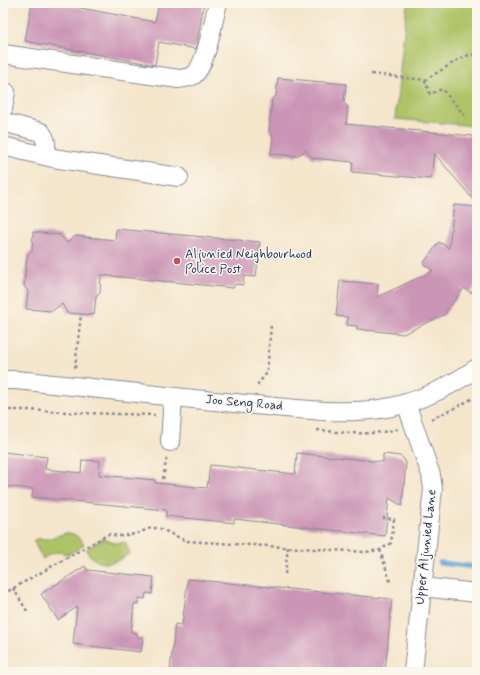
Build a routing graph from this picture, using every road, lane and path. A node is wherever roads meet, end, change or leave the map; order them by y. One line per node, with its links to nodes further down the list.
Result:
1 (218, 3): 2 (street)
2 (3, 54)
3 (477, 54): 5 (path)
4 (372, 74): 5 (path)
5 (425, 80): 6 (path)
6 (465, 116)
7 (3, 122): 9 (street)
8 (3, 146): 9 (street)
9 (45, 155): 10 (street)
10 (179, 177)
11 (81, 314): 13 (path)
12 (271, 325): 16 (path)
13 (75, 368)
14 (477, 368): 18 (street, Joo Seng Road)
15 (3, 380): 17 (street, Joo Seng Road)
16 (257, 385)
17 (173, 397): 18 (street, Joo Seng Road); 19 (street)
18 (406, 403): 25 (street, Upper Aljunied Lane)
19 (170, 442)
20 (383, 518): 22 (path)
21 (288, 547): 22 (path); 23 (path); 26 (path)
22 (380, 550): 24 (path)
23 (285, 574)
24 (391, 584)
25 (422, 586): 28 (street); 32 (street, Upper Aljunied Lane)
26 (13, 588): 27 (path); 29 (path)
27 (4, 593)
28 (477, 593)
29 (27, 611)
30 (3, 667): 31 (path)
31 (5, 672)
32 (413, 672)

